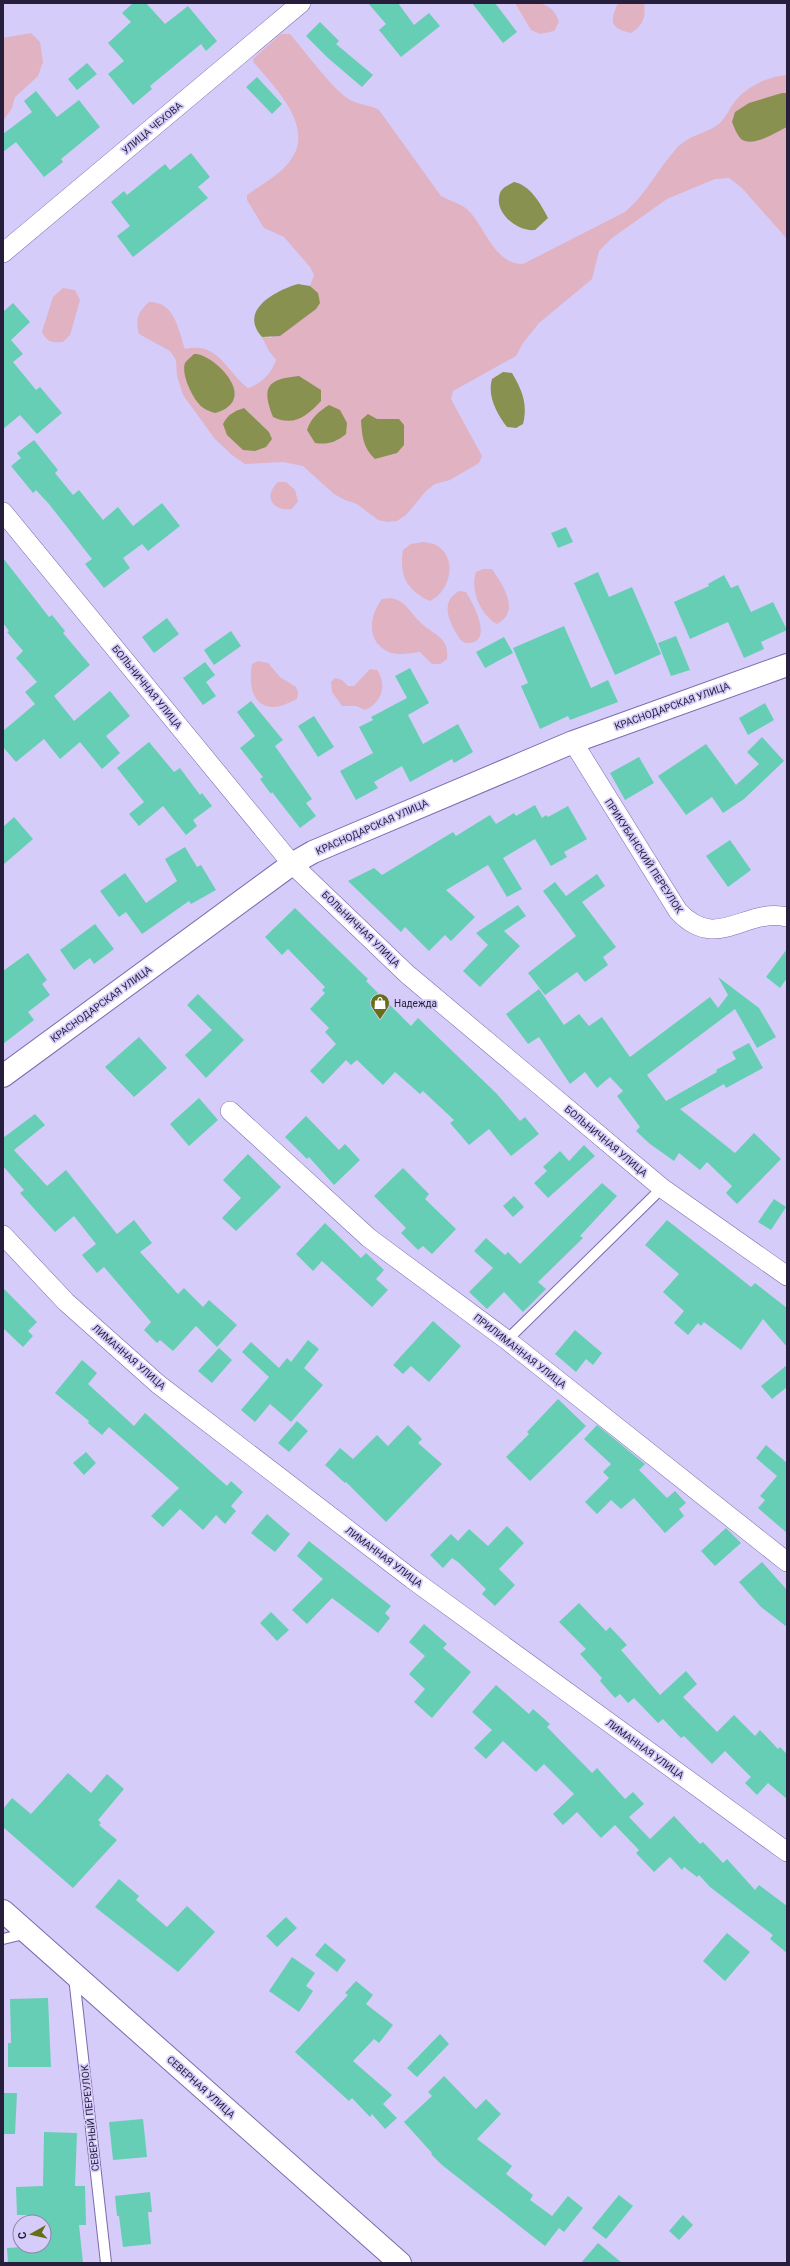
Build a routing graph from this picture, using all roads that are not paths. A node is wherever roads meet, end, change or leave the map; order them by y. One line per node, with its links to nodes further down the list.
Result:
1 (301, 3): 2 (street, УЛИЦА ЧЕХОВА)
2 (3, 253)
3 (3, 512): 6 (street, БОЛЬНИЧНАЯ УЛИЦА)
4 (783, 671): 5 (street, КРАСНОДАРСКАЯ УЛИЦА)
5 (573, 742): 6 (street, КРАСНОДАРСКАЯ УЛИЦА); 7 (street, ПРИКУБАНСКИЙ ПЕРЕУЛОК)
6 (292, 864): 8 (street, КРАСНОДАРСКАЯ УЛИЦА); 10 (street, БОЛЬНИЧНАЯ УЛИЦА)
7 (787, 917)
8 (3, 1076)
9 (230, 1111): 13 (street, ПРИЛИМАННАЯ УЛИЦА)
10 (662, 1188): 12 (street, БОЛЬНИЧНАЯ УЛИЦА); 13 (lane)
11 (3, 1235): 15 (street, ЛИМАННАЯ УЛИЦА)
12 (787, 1276)
13 (507, 1340): 14 (street, ПРИЛИМАННАЯ УЛИЦА)
14 (787, 1562)
15 (787, 1852)
16 (3, 1911): 17 (street, СЕВЕРНАЯ УЛИЦА)
17 (28, 1933): 18 (lane); 19 (street, СЕВЕРНАЯ УЛИЦА)
18 (3, 1939)
19 (74, 1974): 20 (lane, СЕВЕРНЫЙ ПЕРЕУЛОК); 21 (street, СЕВЕРНАЯ УЛИЦА)
20 (106, 2263)
21 (400, 2263)

